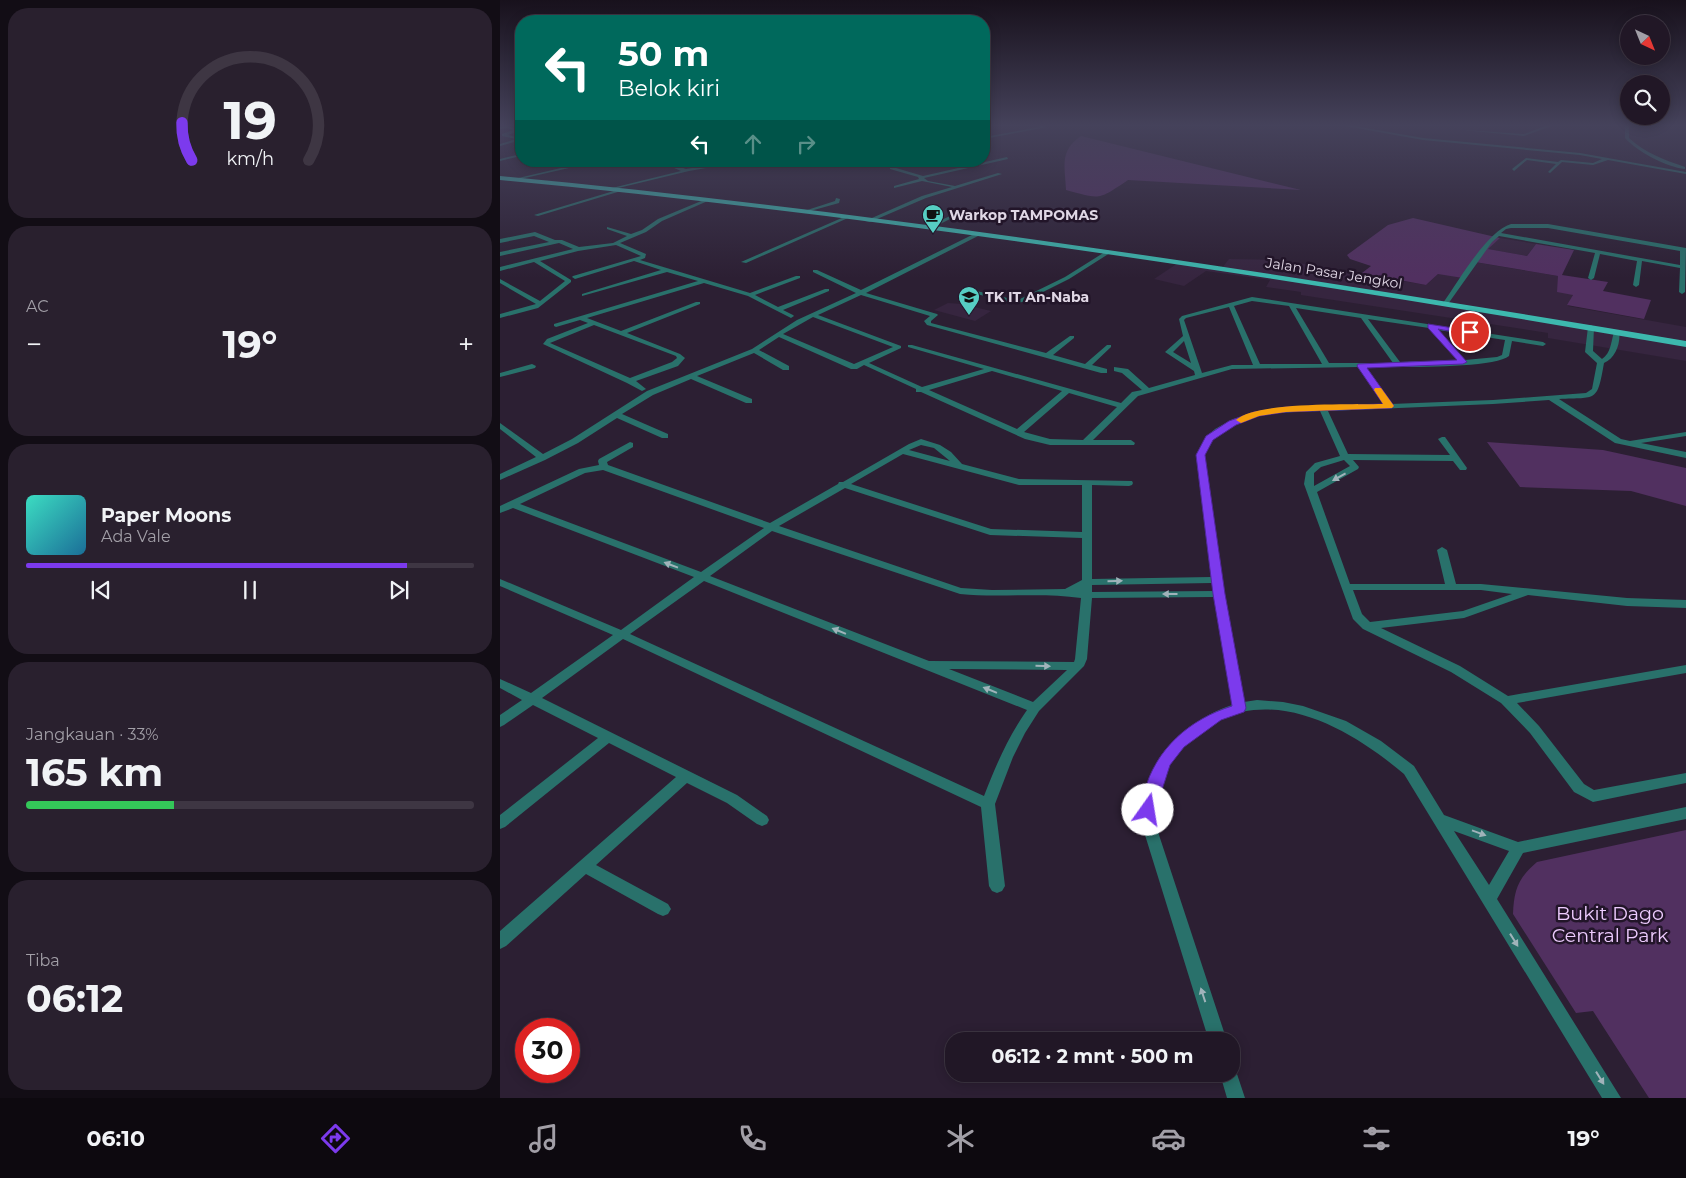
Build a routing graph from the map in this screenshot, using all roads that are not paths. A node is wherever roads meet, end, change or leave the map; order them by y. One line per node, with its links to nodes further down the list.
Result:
1 (533, 175): 8 (street)
2 (668, 175): 11 (street)
3 (913, 175): 7 (street)
4 (934, 175): 7 (street)
5 (996, 175): 10 (street)
6 (500, 178): 8 (main road, Jalan Pasar Jengkol)
7 (922, 178): 9 (street); 10 (street)
8 (516, 179): 11 (main road, Jalan Pasar Jengkol)
9 (896, 187)
10 (955, 187): 19 (street)
11 (610, 189): 12 (main road, Jalan Pasar Jengkol)
12 (623, 190): 14 (main road, Jalan Pasar Jengkol); 16 (street)
13 (838, 199): 15 (street)
14 (708, 200): 15 (main road, Jalan Pasar Jengkol); 24 (street)
15 (803, 212): 18 (main road, Jalan Pasar Jengkol)
16 (536, 215)
17 (954, 216): 21 (street)
18 (846, 218): 19 (main road, Jalan Pasar Jengkol); 36 (street)
19 (868, 221): 21 (main road, Jalan Pasar Jengkol)
20 (609, 228): 24 (street)
21 (928, 228): 22 (main road, Jalan Pasar Jengkol)
22 (978, 234): 30 (main road, Jalan Pasar Jengkol); 50 (street)
23 (1497, 234): 29 (street); 31 (street); 54 (street)
24 (631, 236): 27 (street)
25 (500, 241): 26 (street)
26 (554, 242): 28 (street); 32 (street)
27 (615, 244): 28 (street); 35 (street)
28 (578, 249): 34 (street)
29 (1685, 250): 37 (street)
30 (1108, 252): 48 (street); 54 (main road, Jalan Pasar Jengkol)
31 (1598, 252): 33 (street); 43 (street)
32 (500, 254)
33 (1640, 259): 37 (street); 46 (street)
34 (535, 260): 38 (street); 55 (street)
35 (635, 260): 39 (street); 41 (street)
36 (744, 262)
37 (1683, 267): 49 (street)
38 (500, 269)
39 (667, 270): 45 (street); 51 (street)
40 (815, 271): 50 (street)
41 (575, 277)
42 (798, 277): 52 (street)
43 (1590, 278)
44 (500, 281): 55 (street)
45 (703, 281): 52 (street); 63 (street)
46 (1636, 285)
47 (827, 290): 58 (street)
48 (972, 292)
49 (1682, 292)
50 (861, 293): 59 (street); 79 (street)
51 (584, 295)
52 (750, 295): 58 (street)
53 (698, 303): 69 (street)
54 (1446, 303): 67 (main road, Jalan Pasar Jengkol)
55 (540, 304): 61 (street)
56 (1291, 304): 57 (street); 60 (street); 86 (street)
57 (1231, 305): 71 (street); 88 (street)
58 (779, 308): 62 (street)
59 (813, 315): 70 (street); 70 (street)
60 (1362, 315): 66 (street); 83 (street)
61 (500, 316)
62 (791, 316)
63 (581, 318): 64 (street); 65 (street)
64 (594, 323): 69 (street); 96 (street)
65 (556, 325)
66 (1431, 326): 73 (street); 80 (street)
67 (1591, 327): 68 (main road, Jalan Pasar Jengkol); 81 (street)
68 (1617, 332): 75 (main road, Jalan Pasar Jengkol); 81 (street)
69 (621, 333): 96 (street)
70 (777, 334): 78 (street)
71 (1186, 336): 93 (street); 93 (street)
72 (1072, 337): 79 (street)
73 (1510, 339): 74 (street); 80 (street)
74 (1543, 344)
75 (1686, 344)
76 (910, 346): 90 (street)
77 (1110, 346): 85 (street)
78 (754, 350): 89 (street); 95 (street)
79 (1047, 356): 85 (street)
80 (1463, 362): 83 (street)
81 (1602, 362): 101 (street)
82 (868, 365): 98 (street)
83 (1398, 365): 87 (street)
84 (532, 366): 94 (street)
85 (1087, 366): 92 (street)
86 (1327, 366): 87 (street); 88 (street)
87 (1361, 366): 104 (street)
88 (1258, 367): 93 (street)
89 (786, 368)
90 (993, 369): 98 (street); 99 (street)
91 (1117, 370): 100 (street)
92 (1104, 371)
93 (1198, 373): 100 (street)
94 (500, 375)
95 (691, 376): 102 (street); 106 (street)
96 (630, 381): 97 (street)
97 (642, 388)
98 (919, 390): 108 (street)
99 (1068, 390): 103 (street); 108 (street)
100 (1148, 391): 103 (street)
101 (1551, 398): 104 (street); 114 (street)
102 (749, 401)
103 (1123, 406): 112 (street)
104 (1389, 406): 105 (street)
105 (1323, 408): 119 (street); 135 (street)
106 (617, 415): 110 (street); 118 (street)
107 (500, 425): 118 (street)
108 (1018, 433): 112 (street)
109 (1686, 434): 114 (street)
110 (665, 436)
111 (1442, 439): 120 (street)
112 (1086, 442): 113 (street)
113 (1131, 443)
114 (1624, 443): 117 (street)
115 (630, 445): 122 (street)
116 (902, 451): 121 (street); 121 (street); 126 (street)
117 (1686, 456)
118 (542, 458): 124 (street)
119 (1346, 458): 120 (street); 128 (street); 128 (street, one-way to 128)
120 (1455, 458): 123 (street)
121 (960, 466): 127 (street)
122 (604, 467): 129 (street); 131 (street)
123 (1463, 468)
124 (500, 477)
125 (1129, 483): 127 (street)
126 (842, 484): 131 (street); 132 (street)
127 (1087, 484): 132 (street)
128 (1312, 491): 138 (street)
129 (512, 504): 130 (street); 134 (street, one-way to 129)
130 (500, 510)
131 (771, 527): 134 (street); 139 (street)
132 (1087, 535): 139 (street)
133 (1442, 550): 137 (street)
134 (704, 577): 144 (street); 145 (street, one-way to 134)
135 (1218, 580): 139 (street, one-way to 135); 141 (street)
136 (500, 582): 144 (street)
137 (1451, 586): 138 (street); 140 (street)
138 (1348, 587): 143 (street)
139 (1087, 588): 141 (street, one-way to 139); 146 (street)
140 (1526, 592): 142 (street); 143 (street)
141 (1219, 594): 152 (street)
142 (1686, 604)
143 (1367, 626): 150 (street)
144 (623, 635): 149 (street); 157 (street)
145 (924, 664): 146 (street, one-way to 146); 151 (street, one-way to 145)
146 (1078, 666): 151 (street)
147 (1686, 669): 150 (street)
148 (500, 683): 149 (street)
149 (532, 700): 153 (street); 154 (street)
150 (1506, 701): 156 (street)
151 (1035, 708): 157 (street)
152 (1239, 708): 159 (street); 168 (street, one-way to 152)
153 (500, 722)
154 (608, 737): 155 (street); 161 (street)
155 (686, 776): 160 (street); 163 (street)
156 (1686, 778)
157 (988, 804): 164 (street)
158 (1686, 813): 162 (street)
159 (1439, 819): 162 (street, one-way to 162); 165 (street)
160 (762, 820)
161 (500, 823)
162 (1518, 848): 165 (street)
163 (586, 867): 166 (street); 167 (street)
164 (998, 886)
165 (1489, 899): 171 (street, one-way to 171)
166 (663, 909)
167 (500, 942)
168 (1215, 1032)
169 (1231, 1082): 170 (street)
170 (1236, 1098)
171 (1612, 1098)

